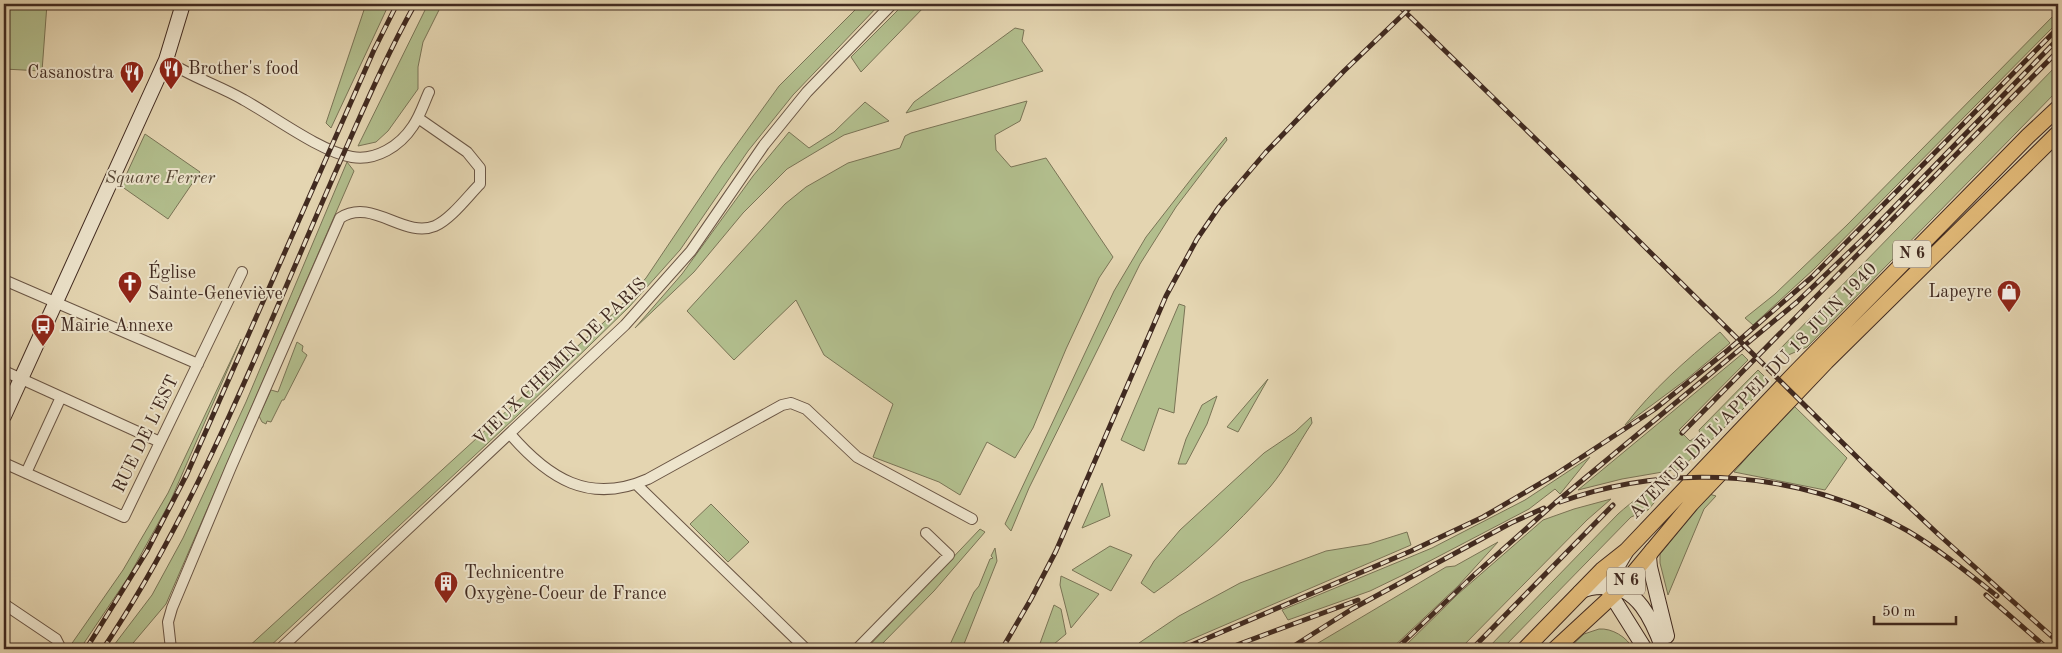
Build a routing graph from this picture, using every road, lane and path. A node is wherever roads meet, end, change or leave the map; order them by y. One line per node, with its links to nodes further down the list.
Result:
1 (183, 4): 3 (main road)
2 (892, 4): 16 (street, VIEUX CHEMIN DE PARIS)
3 (166, 60): 6 (street); 10 (main road)
4 (428, 92): 6 (street)
5 (2058, 108): 24 (main road, AVENUE DE L'APPEL DU 18 JUIN 1940 / N 6)
6 (418, 118): 29 (street)
7 (2058, 132): 23 (main road, N 6)
8 (242, 272): 11 (street, RUE DE L'EST)
9 (4, 280): 10 (street)
10 (56, 301): 11 (street); 13 (main road)
11 (198, 364): 17 (street, RUE DE L'EST)
12 (4, 371): 13 (street)
13 (20, 379): 14 (street); 15 (main road)
14 (61, 397): 17 (street); 19 (street)
15 (4, 416)
16 (510, 434): 20 (street); 30 (street, VIEUX CHEMIN DE PARIS)
17 (160, 442): 19 (street, RUE DE L'EST)
18 (4, 463): 19 (street)
19 (26, 473)
20 (636, 484): 21 (street); 31 (street)
21 (972, 519)
22 (926, 533): 32 (street)
23 (1652, 550): 25 (main road, N 6); 37 (main road)
24 (1626, 551): 25 (main road); 26 (main road, AVENUE DE L'APPEL DU 18 JUIN 1940 / N 6)
25 (1613, 590): 26 (main road); 34 (main road, N 6); 35 (main road); 36 (main road)
26 (1579, 592): 33 (main road, N 6)
27 (4, 604): 28 (street)
28 (59, 648)
29 (171, 649)
30 (280, 649)
31 (806, 649)
32 (857, 649)
33 (1525, 649)
34 (1556, 649)
35 (1645, 649)
36 (1663, 649)
37 (1670, 649)

